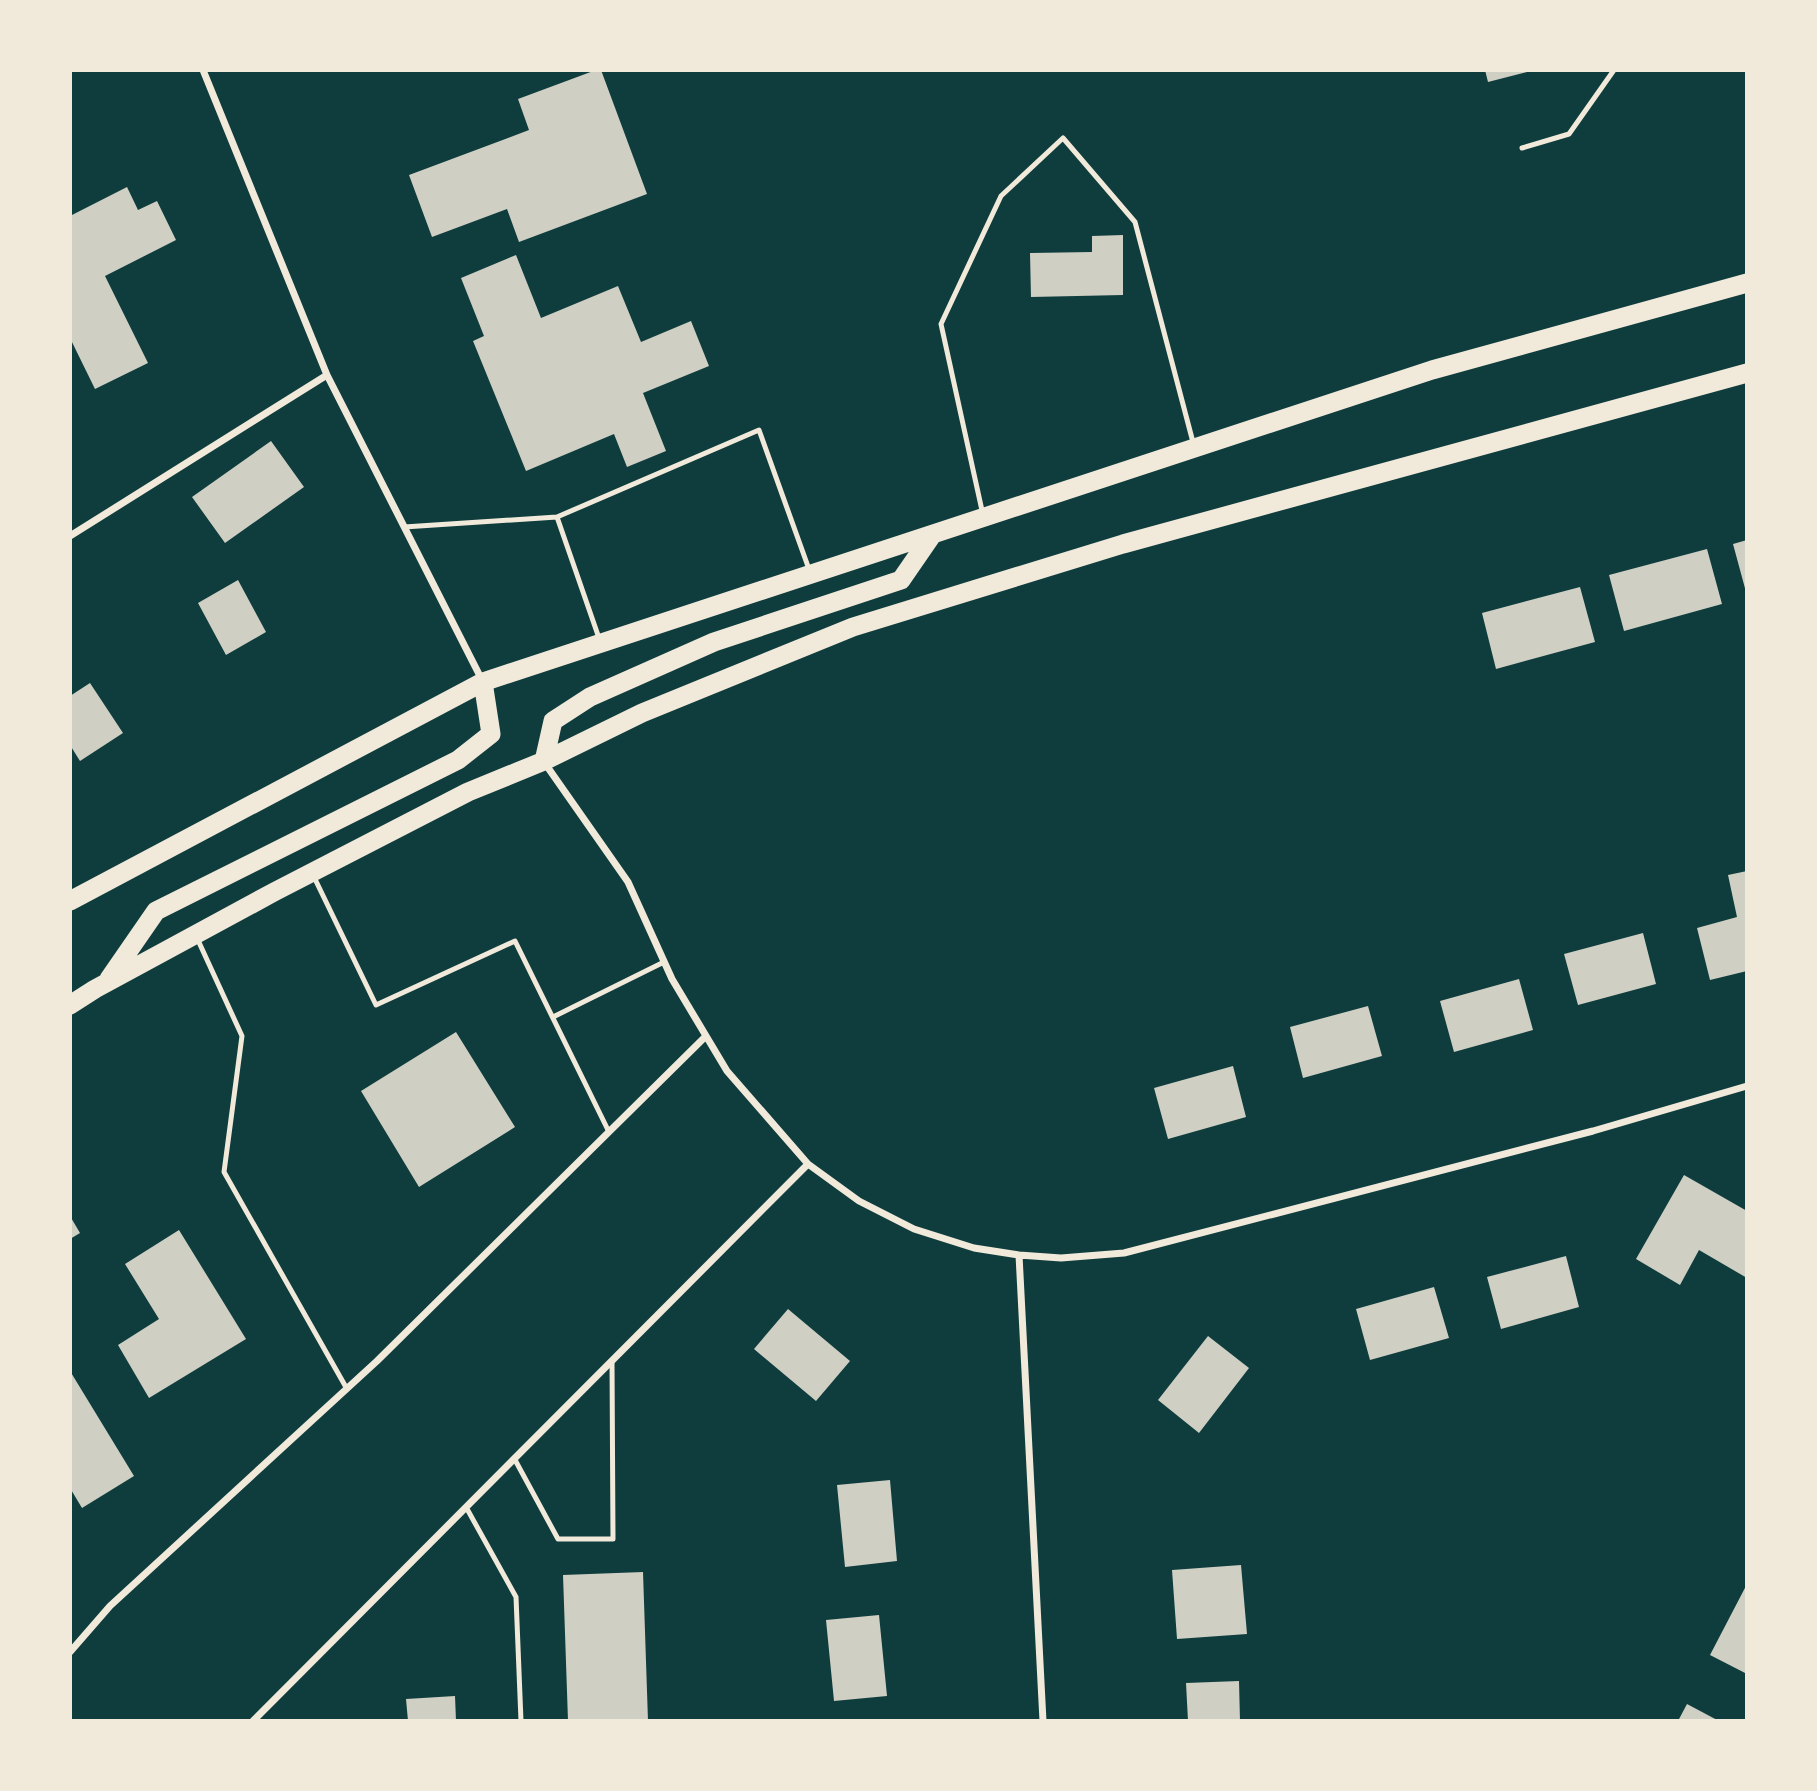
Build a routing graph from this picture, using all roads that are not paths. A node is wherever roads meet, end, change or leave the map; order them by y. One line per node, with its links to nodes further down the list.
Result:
1 (203, 70): 6 (street)
2 (1614, 70): 3 (lane)
3 (1522, 148)
4 (1747, 283): 7 (highway)
5 (1747, 373): 16 (highway)
6 (327, 375): 10 (street); 12 (street)
7 (1195, 449): 9 (highway); 9 (lane)
8 (557, 517): 10 (lane); 13 (lane); 14 (lane)
9 (983, 518): 11 (highway)
10 (404, 527): 15 (street)
11 (932, 535): 13 (highway); 16 (highway)
12 (70, 536)
13 (811, 575): 14 (highway)
14 (601, 644): 15 (highway)
15 (483, 682): 18 (highway); 21 (highway)
16 (544, 761): 17 (highway); 20 (street)
17 (312, 873): 19 (highway); 23 (lane)
18 (70, 901)
19 (196, 935): 21 (highway); 30 (lane)
20 (664, 962): 23 (lane); 24 (street)
21 (106, 983): 22 (highway)
22 (70, 1005)
23 (553, 1017): 26 (lane)
24 (706, 1036): 26 (street); 27 (street)
25 (1747, 1086): 28 (street)
26 (609, 1132): 30 (street)
27 (808, 1164): 28 (street); 29 (street)
28 (1019, 1255): 36 (street)
29 (612, 1361): 31 (street); 31 (lane)
30 (347, 1389): 33 (street)
31 (514, 1458): 32 (street)
32 (466, 1507): 34 (street); 35 (lane)
33 (70, 1652)
34 (253, 1721)
35 (521, 1721)
36 (1044, 1721)

